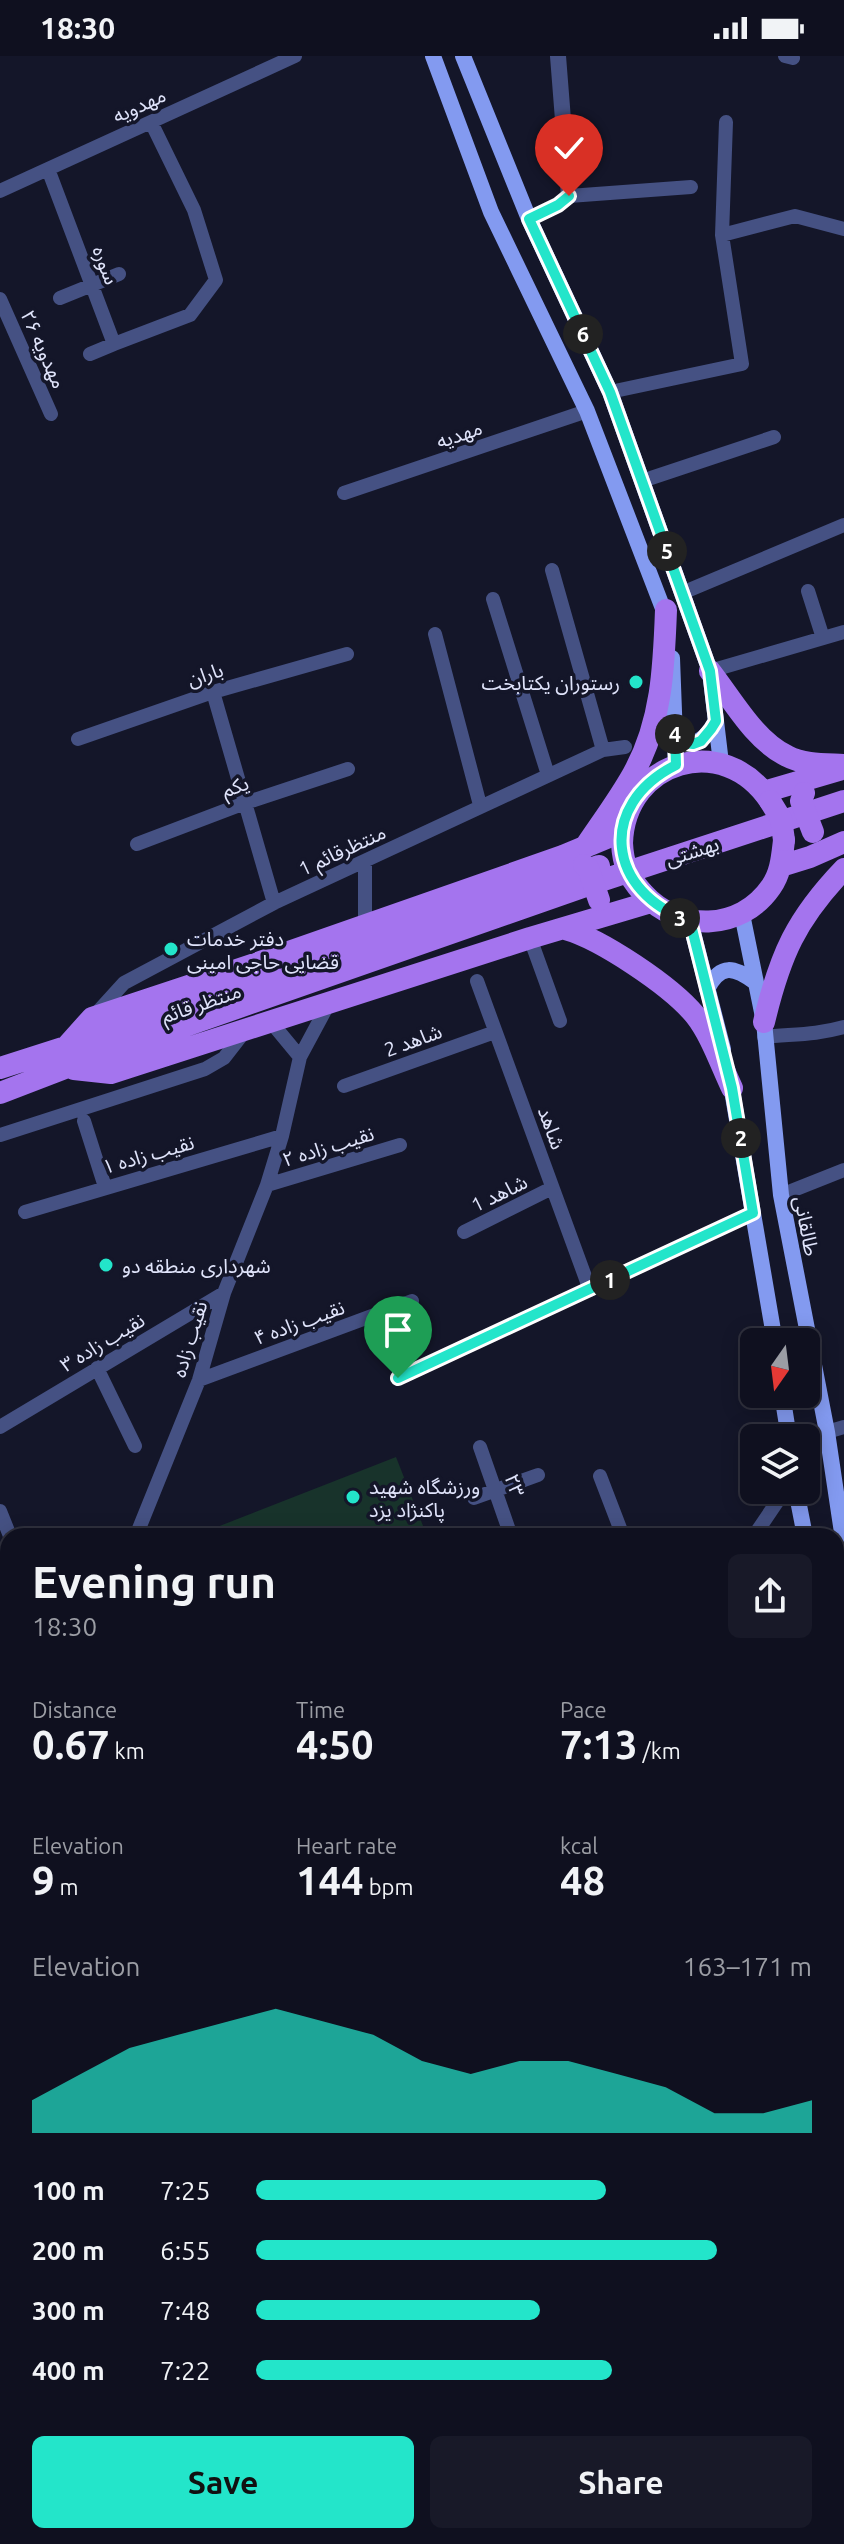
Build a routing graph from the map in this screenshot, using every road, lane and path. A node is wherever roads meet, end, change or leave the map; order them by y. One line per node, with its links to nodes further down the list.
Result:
1 (295, 56): 5 (street, مهدویه)
2 (433, 56): 21 (main road)
3 (463, 56): 11 (main road)
4 (558, 56): 10 (street)
5 (151, 122): 7 (street, مهدویه); 18 (street)
6 (726, 122): 13 (street)
7 (48, 169): 9 (street, مهدویه); 15 (street, سوره)
8 (691, 187): 10 (street)
9 (0, 191)
10 (569, 196): 11 (street)
11 (529, 219): 20 (main road)
12 (844, 229): 13 (street)
13 (722, 235): 20 (street)
14 (119, 274): 15 (street)
15 (92, 285): 16 (street); 18 (street, سوره)
16 (60, 298)
17 (0, 299): 22 (street, مهدویه ۲۶)
18 (114, 344): 19 (street)
19 (90, 354)
20 (610, 392): 24 (main road)
21 (587, 411): 25 (street, مهديه); 31 (main road)
22 (51, 414)
23 (774, 437): 24 (street)
24 (642, 481): 29 (main road)
25 (344, 493)
26 (844, 525): 29 (street)
27 (552, 570): 42 (street)
28 (808, 591): 34 (street)
29 (682, 593): 36 (main road)
30 (493, 599): 47 (street)
31 (666, 610): 39 (main road); 57 (main road)
32 (844, 632): 34 (street)
33 (435, 634): 53 (street)
34 (823, 638): 36 (street)
35 (347, 654): 37 (street, باران)
36 (710, 671): 38 (main road); 45 (main road)
37 (213, 692): 40 (street, باران); 52 (street)
38 (716, 721): 39 (main road); 43 (main road)
39 (675, 734): 44 (main road)
40 (78, 739)
41 (625, 747): 42 (street, منتظرقائم 1)
42 (603, 750): 47 (street, منتظرقائم 1)
43 (721, 763): 44 (main road); 50 (main road)
44 (676, 765): 54 (main road)
45 (844, 767): 48 (main road)
46 (348, 769): 52 (street, یکم)
47 (548, 775): 53 (street, منتظرقائم 1)
48 (810, 785): 50 (main road); 55 (main road, bridge)
49 (844, 786): 61 (main road, بهشتی)
50 (767, 796): 59 (main road, bridge)
51 (844, 801): 65 (main road, بهشتی)
52 (245, 803): 56 (street, یکم); 63 (street)
53 (480, 805): 58 (street, منتظرقائم 1)
54 (623, 837): 57 (main road); 62 (main road, bridge)
55 (844, 842): 59 (main road)
56 (137, 844)
57 (585, 856): 67 (main road); 68 (main road, bridge)
58 (365, 863): 63 (street, منتظرقائم 1); 67 (street)
59 (781, 866): 64 (main road)
60 (844, 869): 79 (main road)
61 (537, 887): 82 (main road, منتظر قائم)
62 (647, 897): 66 (main road); 68 (main road)
63 (274, 903): 74 (street, منتظرقائم 1)
64 (742, 914): 66 (main road); 71 (main road, طالقانی)
65 (496, 919): 82 (main road, منتظر قائم)
66 (690, 921): 72 (main road)
67 (365, 924): 74 (main road)
68 (574, 926): 69 (main road); 85 (main road)
69 (530, 938): 73 (main road); 75 (street)
70 (477, 981): 80 (street, شاهد)
71 (755, 982): 72 (main road); 79 (main road, طالقانی)
72 (707, 989): 85 (main road)
73 (329, 1003): 76 (main road); 81 (street, نقیب زاده)
74 (92, 1018): 82 (main road)
75 (560, 1021)
76 (271, 1022): 78 (main road); 81 (street)
77 (844, 1027): 79 (street)
78 (247, 1029): 82 (main road); 88 (street)
79 (764, 1030): 95 (main road, طالقانی)
80 (495, 1032): 84 (street, شاهد 2); 94 (street, شاهد)
81 (300, 1057): 89 (street, نقیب زاده)
82 (66, 1058): 83 (main road, منتظر قائم); 86 (main road, منتظر قائم)
83 (0, 1068)
84 (344, 1086)
85 (732, 1088): 97 (main road)
86 (0, 1093)
87 (84, 1121): 93 (street)
88 (0, 1135)
89 (282, 1136): 92 (street, نقیب زاده); 93 (street, نقیب زاده ۱)
90 (400, 1145): 92 (street, نقیب زاده ۲)
91 (844, 1170): 95 (street)
92 (267, 1185): 100 (street, نقیب زاده)
93 (105, 1187): 96 (street, نقیب زاده ۱)
94 (552, 1188): 98 (street, شاهد 1); 99 (street, شاهد)
95 (781, 1195): 108 (main road, طالقانی)
96 (25, 1212)
97 (753, 1213): 99 (street); 102 (main road)
98 (464, 1232)
99 (590, 1290): 104 (street)
100 (224, 1293): 103 (street, نقیب زاده ۳); 105 (street, نقیب زاده)
101 (412, 1301): 105 (street, نقیب زاده ۴)
102 (773, 1328)
103 (97, 1368): 106 (street, نقیب زاده ۳); 109 (street)
104 (398, 1378)
105 (199, 1380): 118 (street, نقیب زاده)
106 (0, 1427)
107 (844, 1427): 108 (street)
108 (827, 1432): 115 (main road, طالقانی)
109 (135, 1446)
110 (480, 1447): 113 (street, ۲۳)
111 (538, 1475): 113 (street)
112 (600, 1476): 120 (street)
113 (496, 1491): 114 (street); 119 (street, ۲۳)
114 (474, 1498)
115 (841, 1500): 123 (main road, طالقانی)
116 (776, 1504): 121 (street)
117 (799, 1504): 122 (main road)
118 (139, 1528)
119 (508, 1528)
120 (620, 1528)
121 (759, 1528)
122 (803, 1528)
123 (843, 1528)

